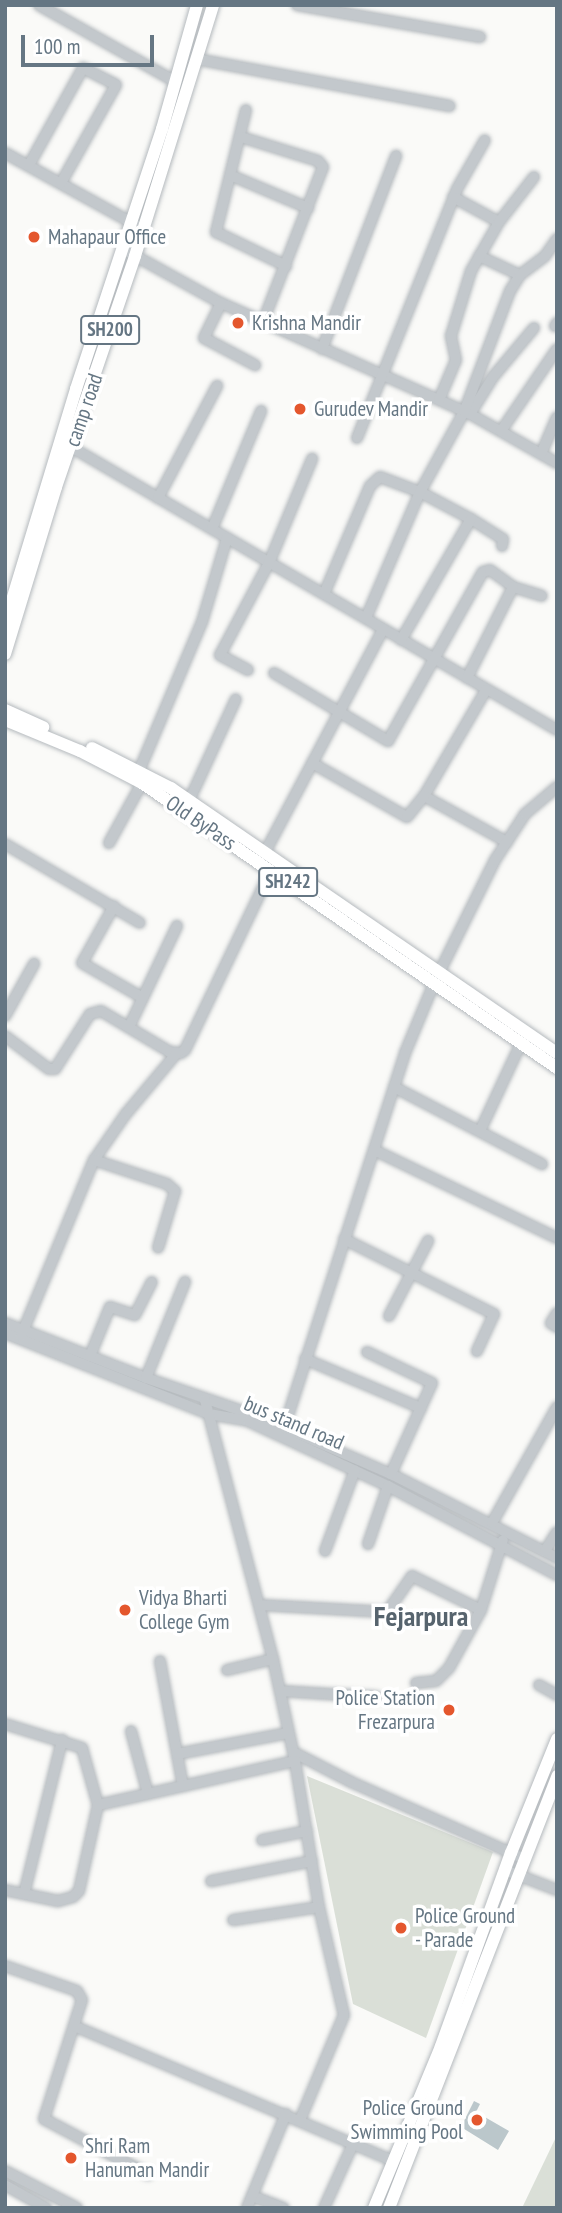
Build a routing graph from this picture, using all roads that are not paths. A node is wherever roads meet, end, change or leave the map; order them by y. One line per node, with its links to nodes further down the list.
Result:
1 (39, 5): 7 (street)
2 (197, 5): 7 (main road, camp road / SH200)
3 (213, 5): 6 (main road, camp road / SH200)
4 (298, 5): 5 (street)
5 (481, 37)
6 (196, 59): 8 (street); 21 (main road, camp road / SH200)
7 (176, 82): 21 (main road, camp road / SH200)
8 (450, 106)
9 (246, 110): 10 (street)
10 (241, 137): 15 (street); 19 (street)
11 (485, 140): 18 (street)
12 (5, 153): 14 (street)
13 (397, 156): 31 (street)
14 (29, 165): 17 (street); 17 (street)
15 (230, 175): 19 (street); 26 (street)
16 (534, 177): 20 (street)
17 (61, 183): 21 (street)
18 (453, 197): 20 (street); 34 (street)
19 (307, 208): 26 (street)
20 (499, 222): 25 (street)
21 (137, 225): 23 (main road, camp road / SH200); 24 (main road, camp road / SH200)
22 (557, 239): 27 (street)
23 (123, 249): 24 (street); 57 (main road, camp road / SH200)
24 (135, 256): 28 (street); 42 (main road, camp road / SH200)
25 (480, 256): 27 (street); 36 (street)
26 (286, 266): 29 (street)
27 (520, 275): 38 (street)
28 (221, 303): 29 (street); 33 (street)
29 (264, 322): 31 (street)
30 (534, 328): 38 (street)
31 (321, 349): 34 (street)
32 (557, 349): 40 (street)
33 (255, 365)
34 (384, 376): 36 (street); 41 (street)
35 (217, 386): 47 (street)
36 (439, 400): 38 (street)
37 (261, 411): 49 (street)
38 (467, 413): 40 (street); 46 (street)
39 (557, 417): 43 (street)
40 (501, 431): 43 (street)
41 (357, 438)
42 (71, 447): 47 (street); 60 (main road, camp road / SH200)
43 (541, 454): 45 (street)
44 (312, 459): 52 (street)
45 (557, 463)
46 (421, 492): 48 (street); 54 (street); 56 (street)
47 (158, 498): 49 (street)
48 (471, 519): 51 (street); 59 (street)
49 (212, 529): 50 (street)
50 (227, 538): 52 (street); 72 (street)
51 (502, 546)
52 (269, 563): 54 (street); 62 (street)
53 (513, 587): 55 (street); 61 (street); 64 (street)
54 (324, 594): 56 (street)
55 (542, 597)
56 (366, 618): 58 (street)
57 (5, 623)
58 (383, 629): 59 (street); 68 (street)
59 (401, 640): 61 (street)
60 (5, 654)
61 (432, 658): 64 (street); 68 (street)
62 (248, 670)
63 (274, 673): 68 (street)
64 (467, 678): 65 (street)
65 (486, 690): 70 (street); 74 (street)
66 (236, 699): 75 (street)
67 (5, 710): 72 (main road)
68 (338, 712): 71 (street)
69 (5, 720): 72 (main road, Old ByPass / SH242)
70 (557, 730)
71 (312, 763): 74 (street); 79 (street)
72 (141, 777): 75 (main road); 78 (street); 79 (main road, Old ByPass / SH242)
73 (557, 786): 76 (street)
74 (424, 796): 76 (street)
75 (189, 801): 79 (main road)
76 (507, 842): 84 (street)
77 (5, 844): 80 (street)
78 (109, 844)
79 (268, 862): 84 (main road, Old ByPass / SH242); 90 (street)
80 (114, 906): 81 (street); 85 (street)
81 (140, 923)
82 (177, 926): 85 (street)
83 (34, 964): 86 (street)
84 (437, 976): 89 (main road, Old ByPass / SH242); 91 (main road); 93 (street)
85 (143, 998): 87 (street)
86 (5, 1016)
87 (129, 1027): 88 (street); 90 (street)
88 (6, 1038)
89 (522, 1041): 91 (main road, Old ByPass / SH242); 94 (street)
90 (176, 1054): 96 (street)
91 (550, 1054): 92 (main road, Old ByPass / SH242)
92 (557, 1068)
93 (394, 1087): 94 (street); 95 (street)
94 (480, 1131): 97 (street)
95 (374, 1150): 98 (street); 99 (street)
96 (94, 1160): 101 (street); 110 (street)
97 (542, 1164)
98 (557, 1238)
99 (344, 1240): 102 (street); 114 (street)
100 (428, 1241): 102 (street)
101 (158, 1248)
102 (411, 1273): 106 (street); 111 (street)
103 (152, 1282): 113 (street)
104 (185, 1282): 115 (street)
105 (557, 1313): 108 (street)
106 (389, 1316)
107 (5, 1323): 110 (street, bus stand road)
108 (557, 1326)
109 (5, 1333): 110 (street, bus stand road)
110 (21, 1334): 113 (street, bus stand road); 119 (street, bus stand road)
111 (477, 1351)
112 (367, 1352): 118 (street)
113 (89, 1356): 115 (street, bus stand road)
114 (305, 1359): 118 (street); 120 (street)
115 (146, 1378): 116 (street, bus stand road)
116 (205, 1400): 119 (street); 120 (street, bus stand road)
117 (557, 1407): 123 (street)
118 (421, 1408): 122 (street)
119 (209, 1413): 121 (street, bus stand road); 132 (street)
120 (284, 1428): 122 (street, bus stand road)
121 (355, 1470): 122 (street, bus stand road); 128 (street)
122 (390, 1480): 123 (street, bus stand road); 126 (street); 127 (street, bus stand road)
123 (492, 1523): 124 (street, bus stand road)
124 (506, 1531): 127 (street); 129 (street, bus stand road)
125 (557, 1532): 129 (street)
126 (368, 1544)
127 (501, 1547): 131 (street, bus stand road); 133 (street)
128 (325, 1551)
129 (545, 1551): 130 (street, bus stand road)
130 (557, 1558)
131 (557, 1575)
132 (259, 1605): 133 (street); 134 (street)
133 (481, 1610): 137 (street)
134 (273, 1659): 136 (street); 139 (street)
135 (160, 1661): 147 (street)
136 (227, 1670)
137 (416, 1683)
138 (539, 1685): 140 (street)
139 (280, 1691): 141 (street); 144 (street)
140 (557, 1695)
141 (377, 1698)
142 (5, 1724): 146 (street)
143 (131, 1731): 151 (street)
144 (288, 1733): 147 (street); 148 (street)
145 (557, 1739): 155 (main road)
146 (62, 1740): 152 (street); 163 (street)
147 (177, 1754): 150 (street)
148 (294, 1757): 150 (street); 153 (street); 155 (street)
149 (557, 1776): 156 (main road)
150 (183, 1786): 151 (street)
151 (148, 1794): 152 (street)
152 (98, 1805): 163 (street)
153 (307, 1831): 154 (street); 157 (street)
154 (262, 1840)
155 (511, 1853): 156 (street); 158 (main road)
156 (525, 1859): 159 (main road)
157 (312, 1861): 160 (street); 164 (street)
158 (505, 1870): 159 (street); 171 (main road)
159 (518, 1875): 162 (street); 182 (main road)
160 (211, 1881)
161 (5, 1890): 163 (street)
162 (557, 1890)
163 (24, 1894)
164 (320, 1908): 165 (street); 169 (street)
165 (233, 1920)
166 (5, 1966): 167 (street)
167 (74, 2026): 168 (street); 173 (street)
168 (286, 2114): 169 (street); 175 (street)
169 (300, 2120): 170 (street)
170 (354, 2144): 171 (street); 180 (street)
171 (394, 2161): 181 (main road)
172 (5, 2171): 177 (street)
173 (148, 2174)
174 (5, 2185): 176 (street)
175 (252, 2196): 178 (street); 179 (street)
176 (45, 2208)
177 (77, 2208)
178 (247, 2208)
179 (284, 2208)
180 (324, 2208)
181 (374, 2208)
182 (389, 2208)

